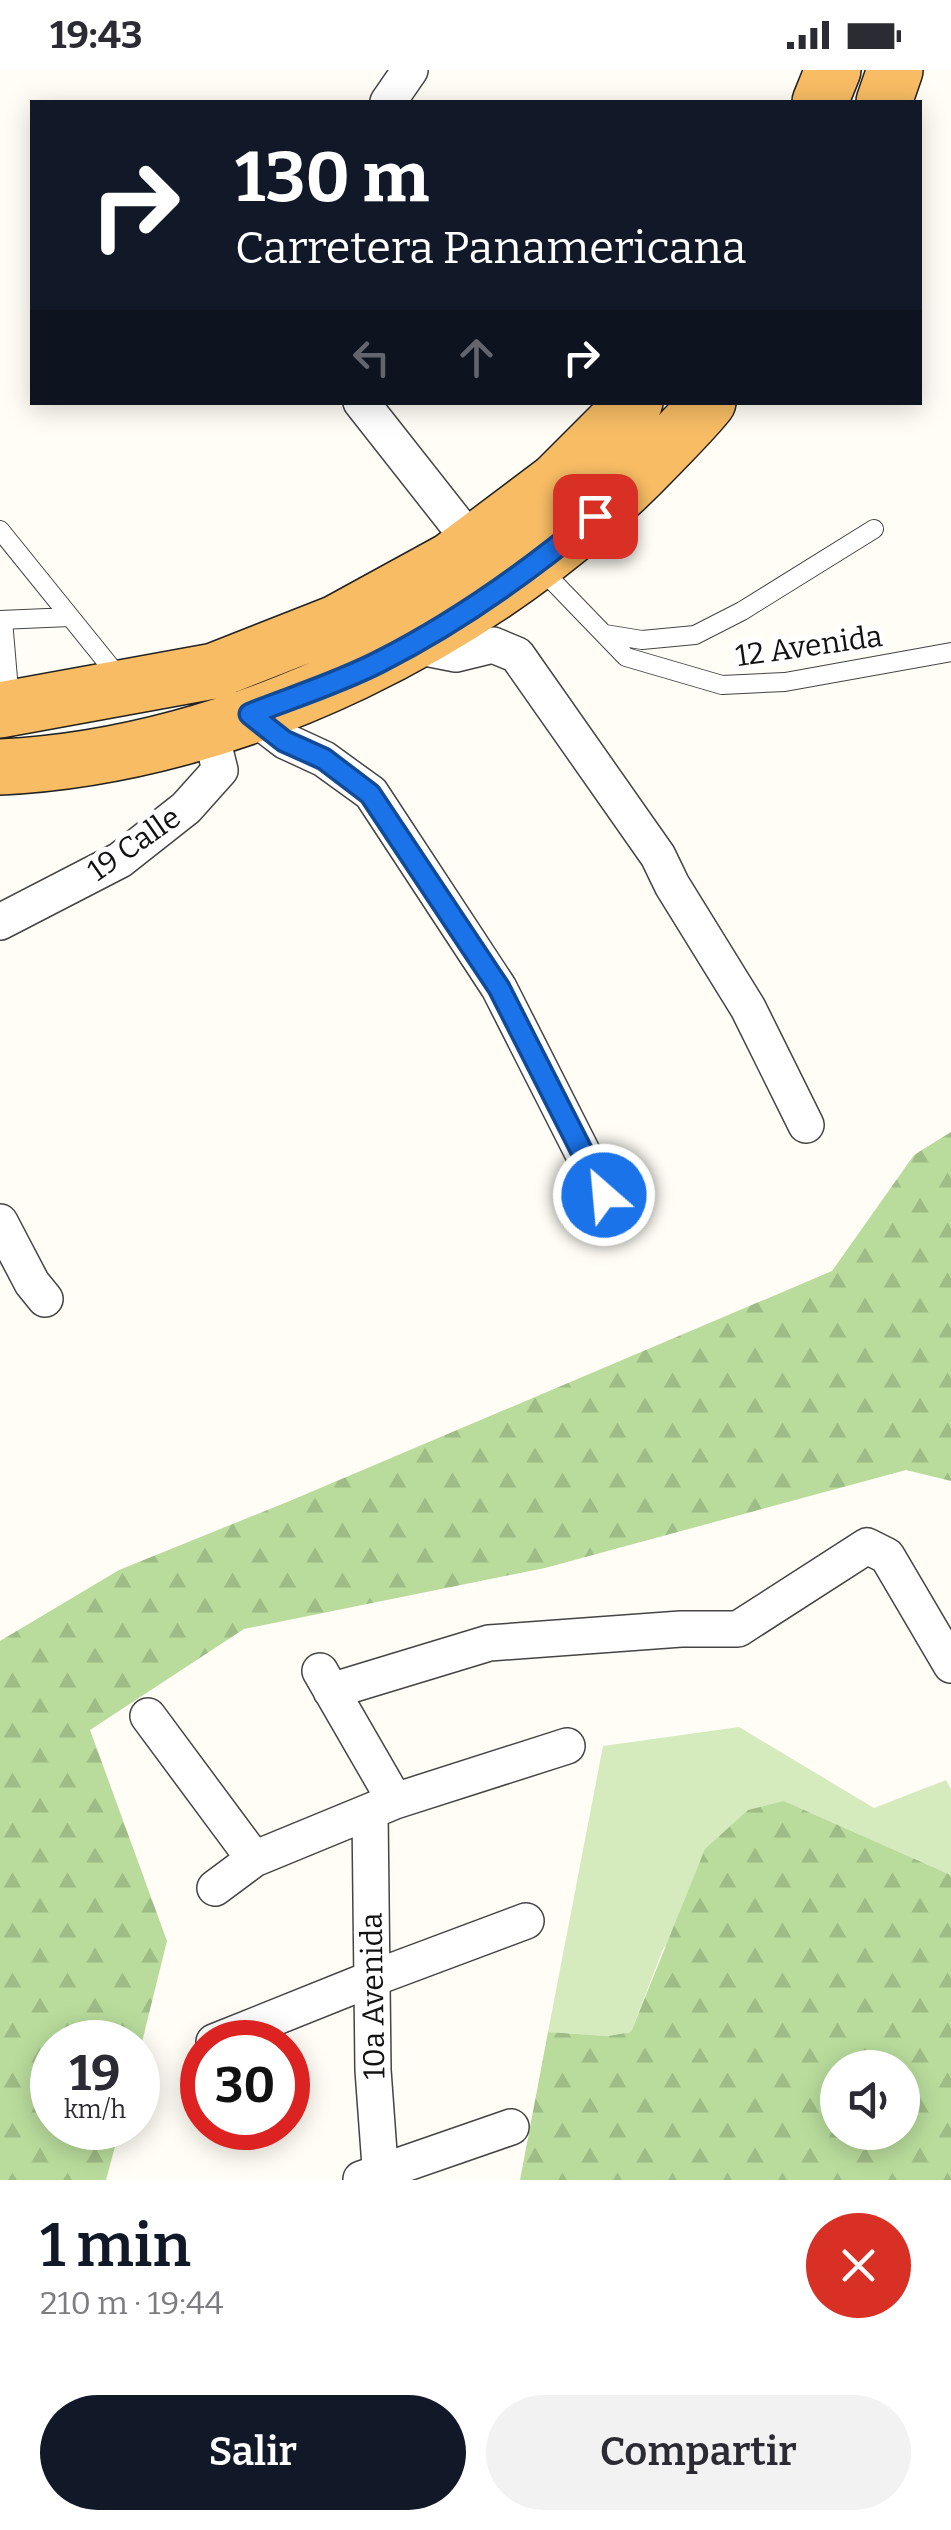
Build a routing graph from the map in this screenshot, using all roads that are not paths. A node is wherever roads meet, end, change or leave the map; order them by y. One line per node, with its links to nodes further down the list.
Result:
1 (410, 70): 4 (street)
2 (833, 70): 5 (highway)
3 (895, 70): 6 (highway)
4 (389, 100)
5 (821, 100)
6 (885, 100)
7 (363, 405): 12 (street)
8 (633, 405): 12 (highway)
9 (705, 405): 13 (highway)
10 (874, 529): 16 (lane)
11 (0, 530): 14 (lane)
12 (472, 544): 19 (highway)
13 (537, 565): 16 (lane, 12 Avenida); 17 (highway)
14 (70, 617): 15 (lane); 19 (lane)
15 (1, 620): 20 (lane)
16 (604, 634): 18 (lane, 12 Avenida)
17 (410, 644): 21 (highway); 24 (street)
18 (951, 652)
19 (126, 685): 20 (highway)
20 (5, 709)
21 (230, 722): 22 (highway); 23 (street, 19 Calle); 25 (street)
22 (0, 766)
23 (0, 922)
24 (806, 1125)
25 (604, 1195)
26 (0, 1222): 27 (street)
27 (45, 1299)
28 (951, 1665): 31 (street)
29 (148, 1716): 32 (street)
30 (567, 1746): 31 (street)
31 (383, 1807): 32 (street); 35 (street, 10a Avenida)
32 (254, 1858): 33 (street)
33 (214, 1888)
34 (526, 1921): 35 (street)
35 (371, 1978): 36 (street); 38 (street, 10a Avenida)
36 (268, 2020)
37 (511, 2127): 38 (street)
38 (374, 2177)

